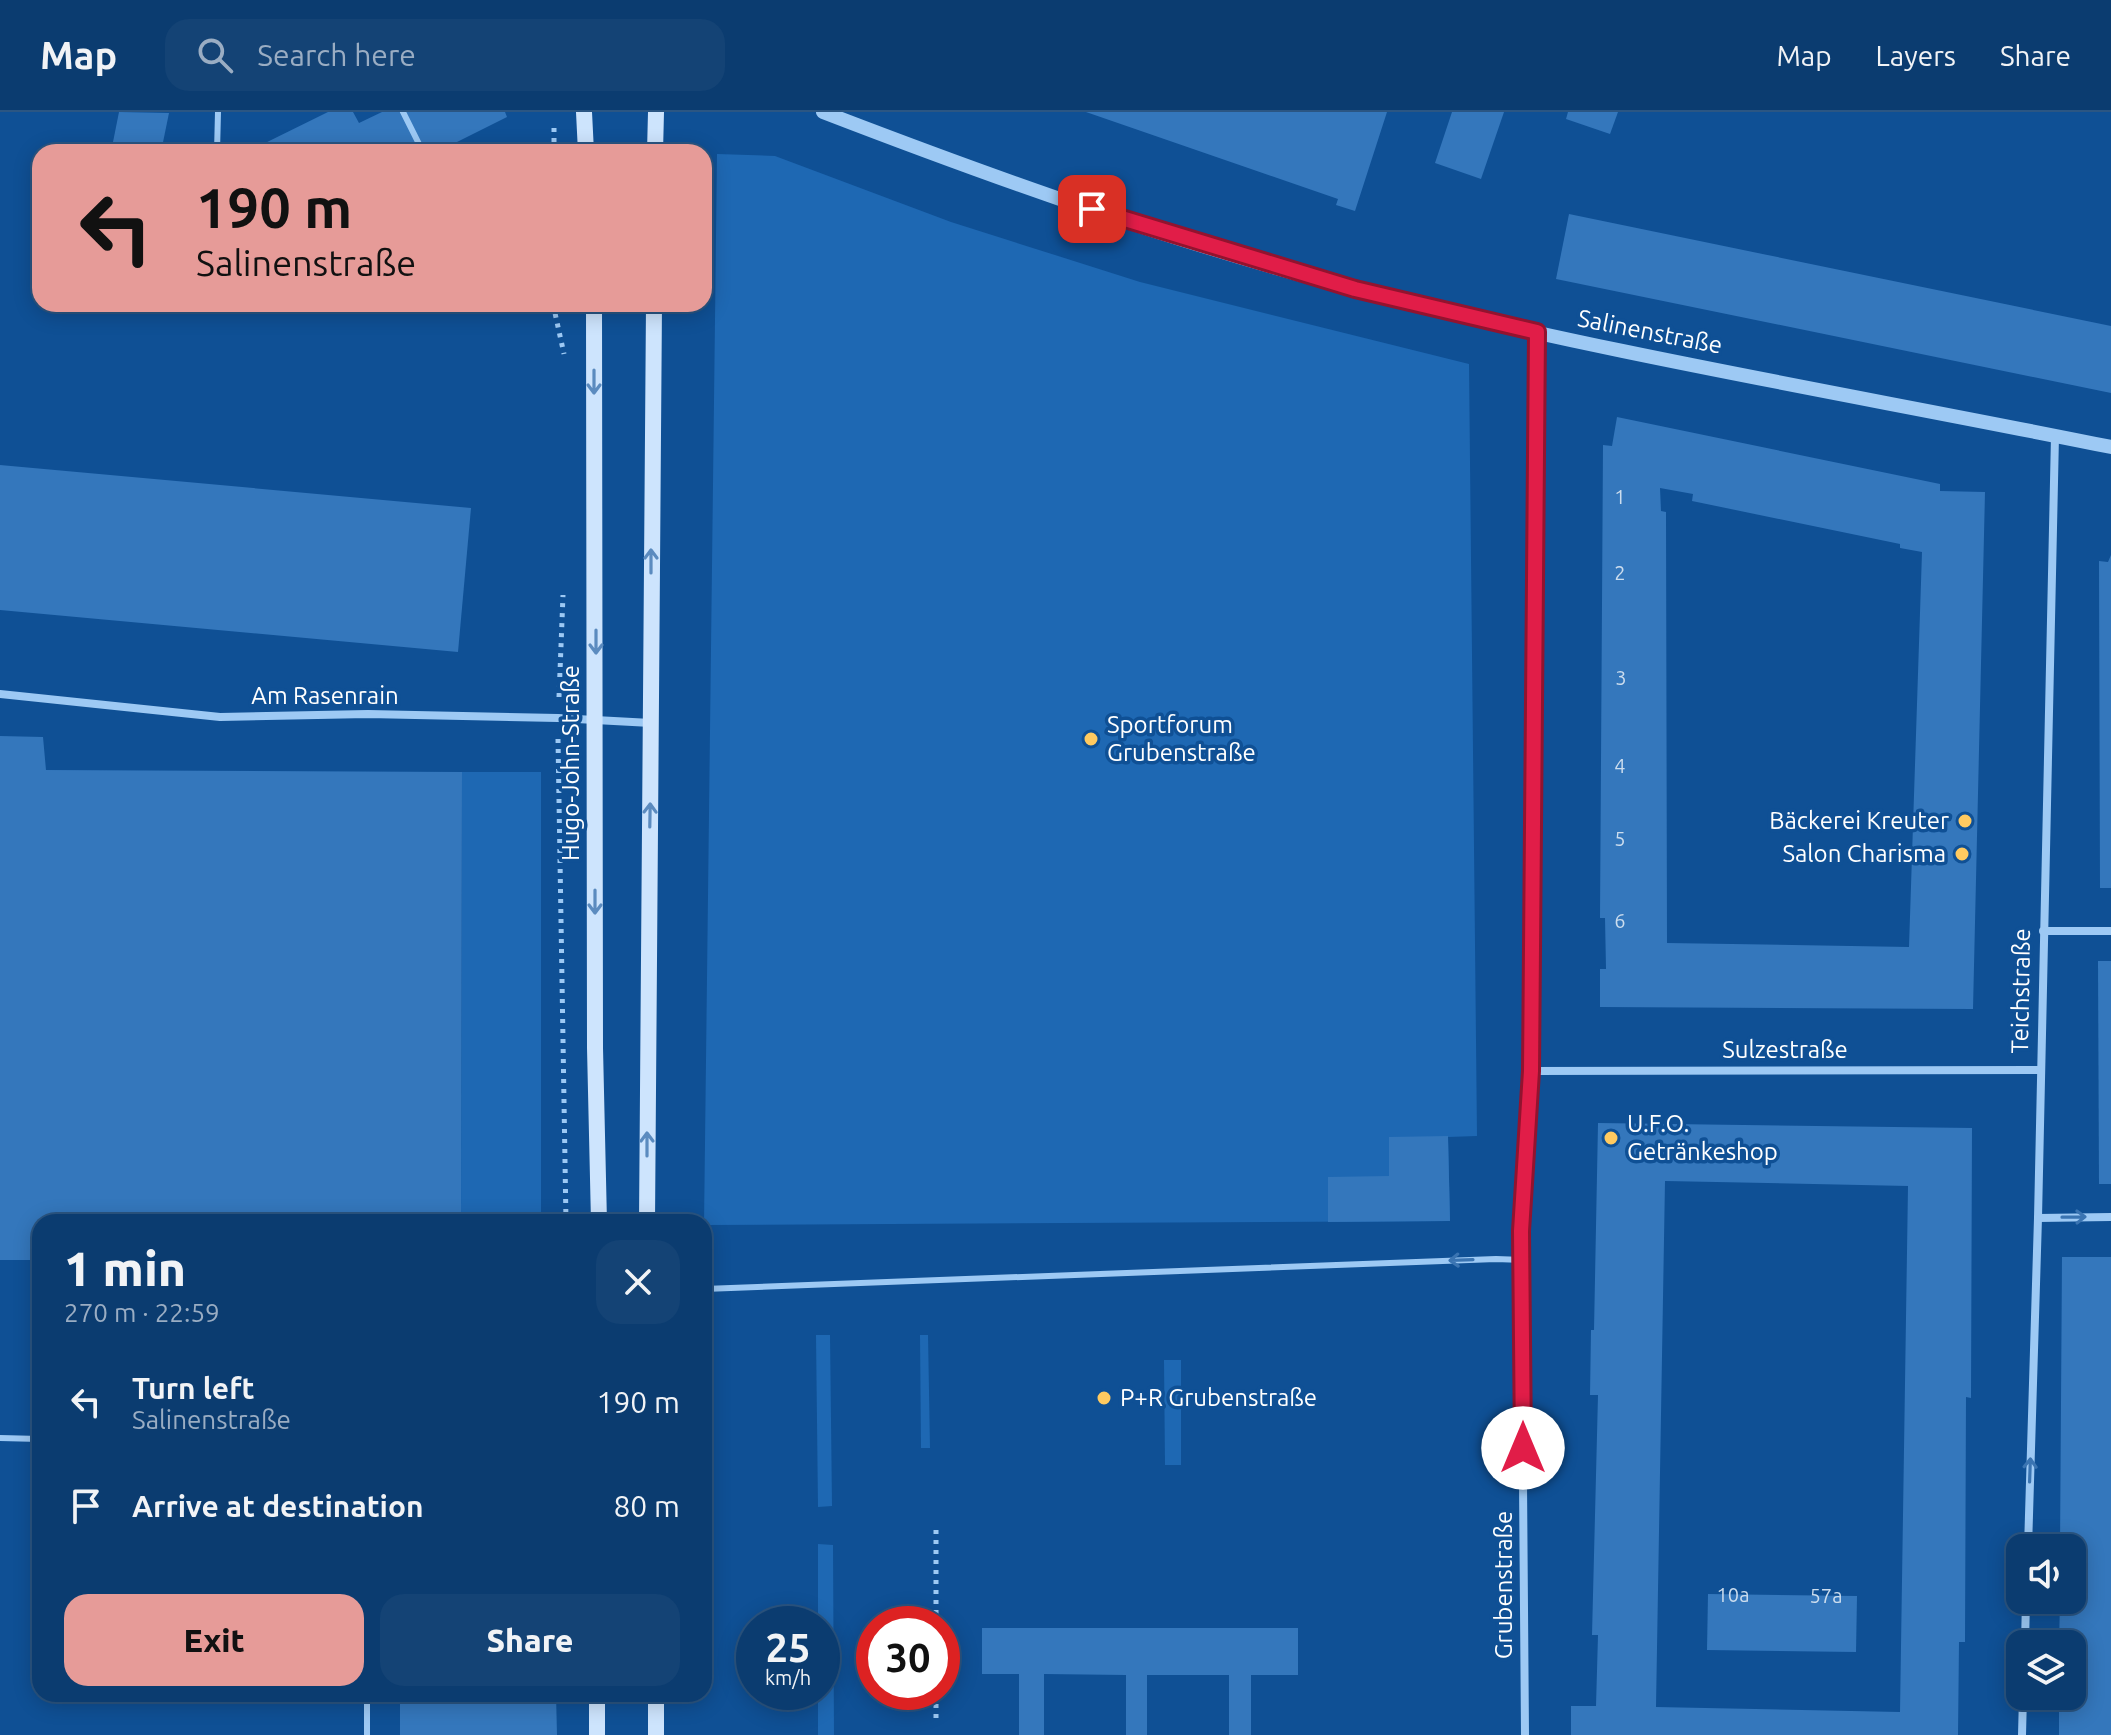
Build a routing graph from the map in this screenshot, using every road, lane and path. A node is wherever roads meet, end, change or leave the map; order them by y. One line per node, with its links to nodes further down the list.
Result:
1 (218, 112): 7 (lane)
2 (403, 112): 8 (lane)
3 (554, 112): 9 (path)
4 (584, 112): 10 (main road)
5 (656, 112): 11 (main road)
6 (823, 112): 15 (street, Salinenstraße)
7 (217, 144)
8 (419, 144)
9 (554, 144)
10 (586, 144)
11 (655, 144)
12 (555, 312): 16 (path)
13 (594, 312): 22 (main road, Hugo-John-Straße, one-way to 22)
14 (654, 312): 23 (main road, one-way to 14)
15 (1537, 332): 17 (street, Salinenstraße); 27 (street, Grubenstraße)
16 (566, 361)
17 (2055, 436): 18 (street, Salinenstraße); 24 (street, Teichstraße)
18 (2111, 447)
19 (563, 593): 21 (path)
20 (0, 694): 21 (street, Am Rasenrain)
21 (558, 718): 22 (street, Am Rasenrain); 28 (path)
22 (596, 720): 23 (street, Am Rasenrain); 29 (main road, Hugo-John-Straße, one-way to 29)
23 (652, 723): 30 (main road, one-way to 23)
24 (2043, 931): 25 (street); 26 (street, Teichstraße)
25 (2111, 931)
26 (2039, 1070): 27 (street, Sulzestraße); 32 (street, Teichstraße)
27 (1531, 1071): 33 (street, Grubenstraße)
28 (566, 1214)
29 (599, 1214)
30 (647, 1214)
31 (2111, 1217): 32 (street, one-way to 31)
32 (2038, 1218): 38 (street, Teichstraße, one-way to 32)
33 (1523, 1260): 34 (lane, one-way to 34); 49 (street, Grubenstraße)
34 (712, 1289)
35 (0, 1438): 36 (lane)
36 (32, 1439)
37 (936, 1525): 39 (path)
38 (2028, 1534)
39 (936, 1606)
40 (367, 1702): 46 (lane)
41 (597, 1702): 47 (main road)
42 (656, 1702): 48 (main road)
43 (936, 1710): 45 (path)
44 (2023, 1710): 50 (street)
45 (936, 1718)
46 (367, 1735)
47 (597, 1735)
48 (656, 1735)
49 (1525, 1735)
50 (2022, 1735)

